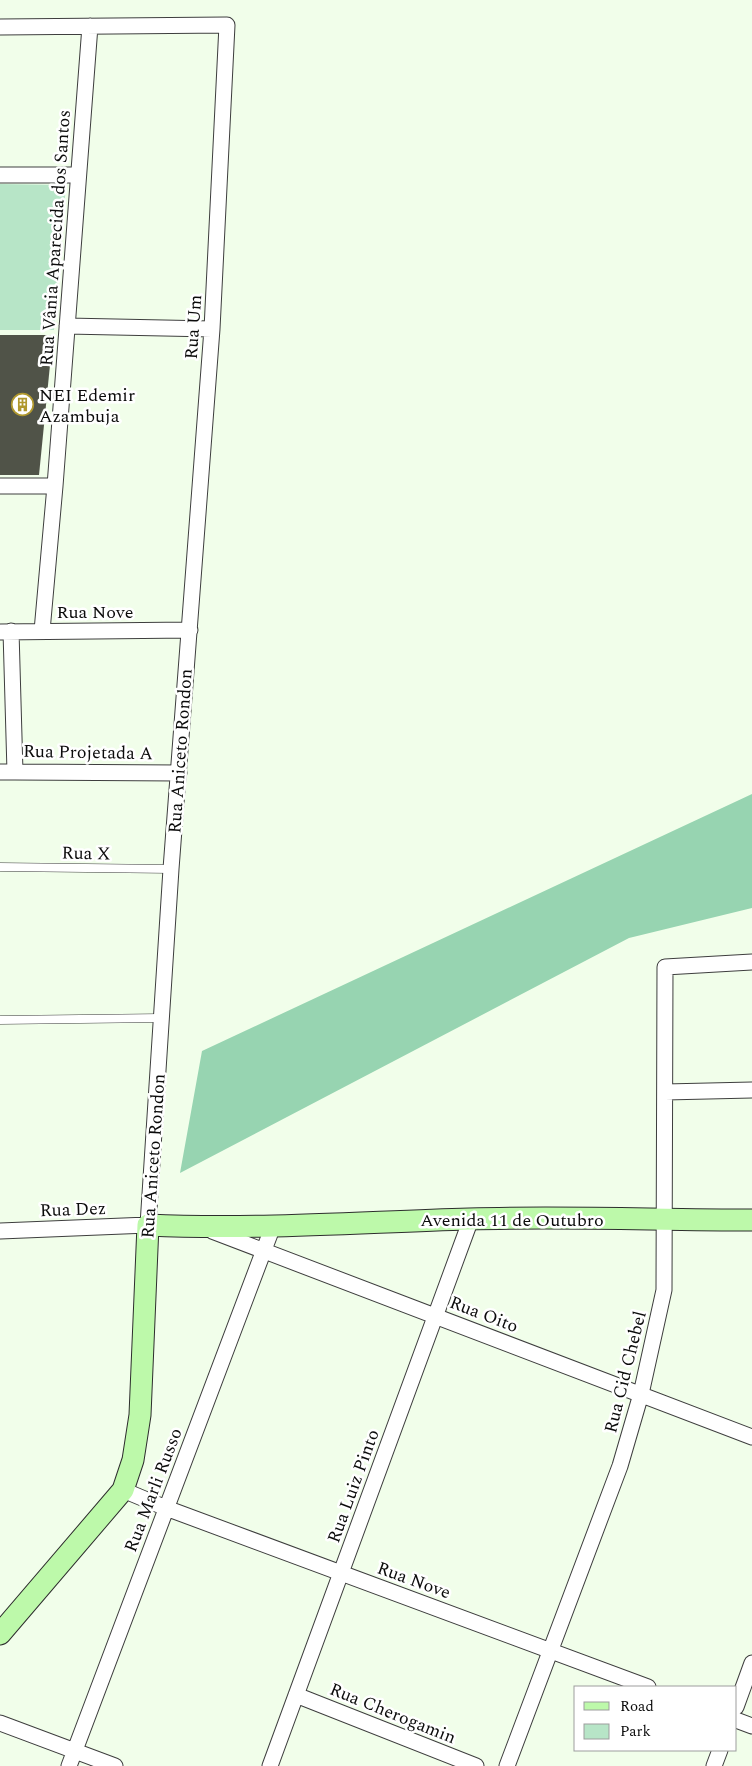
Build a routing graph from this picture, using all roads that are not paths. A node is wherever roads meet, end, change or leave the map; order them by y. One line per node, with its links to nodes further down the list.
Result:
1 (90, 26): 2 (street); 4 (street, Rua Vânia Aparecida dos Santos); 6 (street, Rua Um)
2 (0, 28)
3 (0, 175): 4 (street)
4 (78, 175): 5 (street, Rua Vânia Aparecida dos Santos)
5 (67, 326): 6 (street); 8 (street, Rua Vânia Aparecida dos Santos)
6 (212, 329): 9 (street, Rua Um)
7 (0, 486): 8 (street)
8 (55, 486): 10 (street, Rua Vânia Aparecida dos Santos)
9 (190, 630): 10 (street, Rua Nove); 13 (street, Rua Aniceto Rondon)
10 (42, 631): 11 (street, Rua Nove)
11 (6, 632): 12 (street, Rua Projetada A)
12 (8, 772): 13 (street, Rua Projetada A)
13 (179, 773): 15 (street, Rua Aniceto Rondon)
14 (0, 867): 15 (lane, Rua X)
15 (171, 869): 17 (street, Rua Aniceto Rondon)
16 (752, 962): 20 (street, Rua Cid Chebel)
17 (161, 1018): 18 (lane); 24 (street, Rua Aniceto Rondon)
18 (0, 1020)
19 (752, 1090): 20 (street)
20 (665, 1092): 22 (street, Rua Cid Chebel)
21 (471, 1219): 22 (street, Avenida 11 de Outubro); 25 (street, Avenida 11 de Outubro); 29 (street, Rua Luiz Pinto)
22 (665, 1220): 23 (street, Avenida 11 de Outubro); 30 (street, Rua Cid Chebel)
23 (752, 1220)
24 (148, 1225): 26 (street, Avenida 11 de Outubro); 27 (street, Rua Dez); 32 (street, Rua Aniceto Rondon)
25 (273, 1226): 26 (street, Avenida 11 de Outubro); 28 (street, Rua Marli Russo)
26 (203, 1227): 28 (street, Rua Oito)
27 (0, 1231)
28 (264, 1250): 29 (street, Rua Oito); 33 (street, Rua Marli Russo)
29 (436, 1316): 30 (street, Rua Oito); 34 (street, Rua Luiz Pinto)
30 (641, 1394): 31 (street, Rua Oito); 36 (street, Rua Cid Chebel)
31 (752, 1436)
32 (124, 1490): 33 (street, Rua Nove); 35 (street, Rua Aniceto Rondon)
33 (166, 1508): 34 (street, Rua Nove); 44 (street, Rua Marli Russo)
34 (341, 1573): 36 (street, Rua Nove); 39 (street, Rua Luiz Pinto)
35 (0, 1634)
36 (551, 1651): 38 (street, Rua Nove); 50 (street, Rua Cid Chebel)
37 (752, 1663): 40 (street)
38 (645, 1686)
39 (296, 1695): 48 (street, Rua Luiz Pinto); 49 (street, Rua Cherogamin)
40 (737, 1704)
41 (737, 1720): 43 (street)
42 (0, 1723): 44 (street)
43 (752, 1726)
44 (74, 1751): 46 (street, Rua Marli Russo); 47 (street)
45 (720, 1751): 51 (street)
46 (69, 1766)
47 (114, 1766)
48 (270, 1766)
49 (476, 1766)
50 (508, 1766)
51 (714, 1766)

